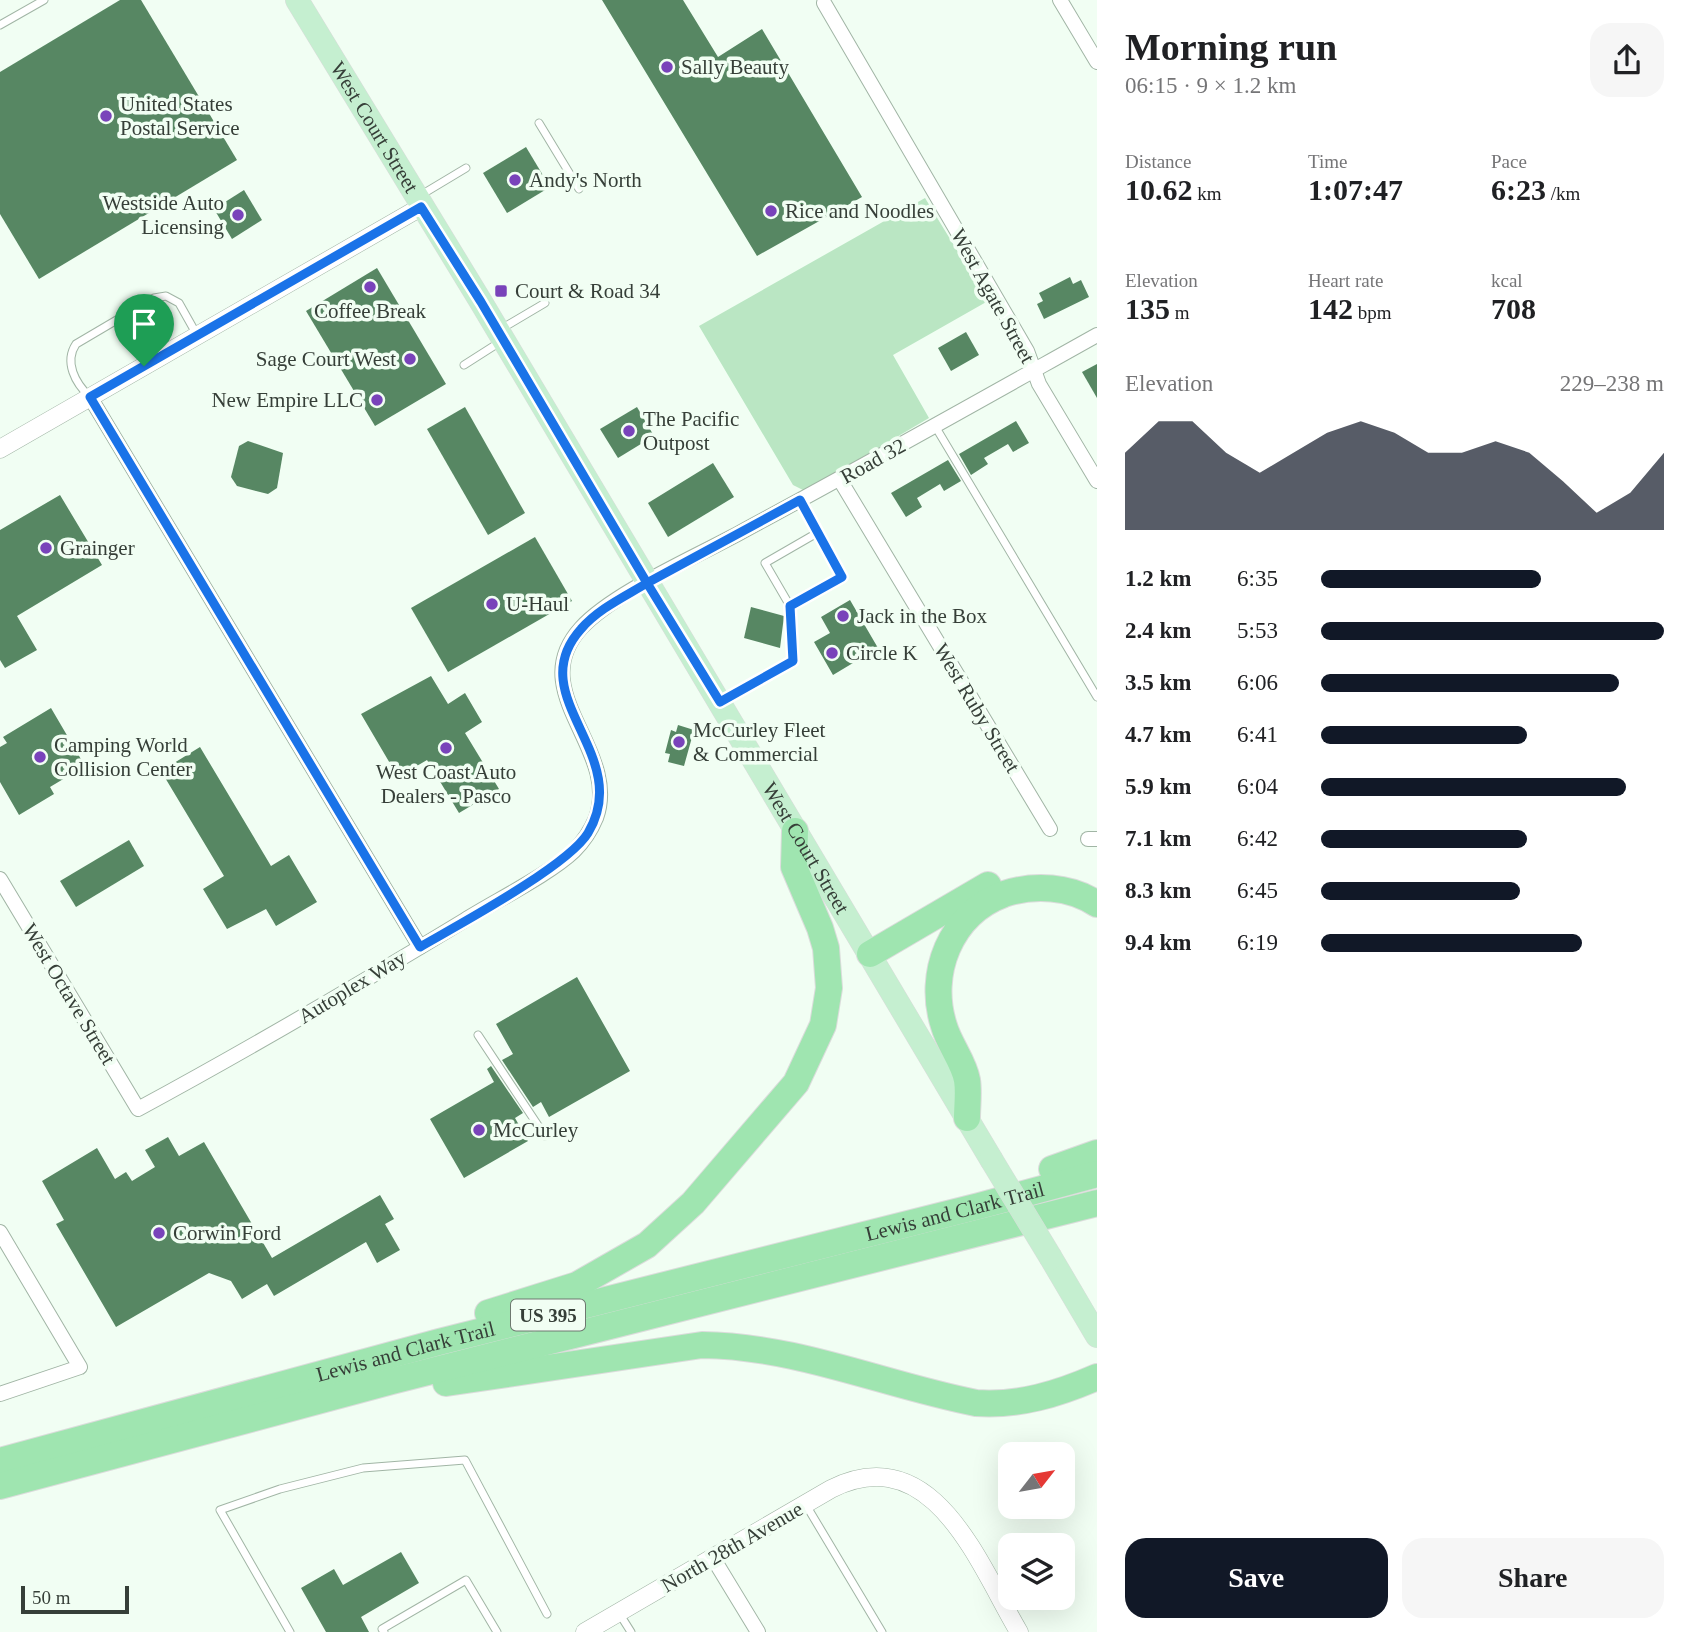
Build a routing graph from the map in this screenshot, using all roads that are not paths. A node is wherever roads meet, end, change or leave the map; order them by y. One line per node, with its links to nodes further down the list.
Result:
1 (44, 0): 5 (lane)
2 (297, 0): 10 (main road, West Court Street)
3 (1060, 0): 6 (street)
4 (824, 4): 16 (street, West Agate Street)
5 (0, 25)
6 (1097, 62)
7 (540, 123): 9 (lane)
8 (466, 168): 10 (lane)
9 (579, 189)
10 (418, 202): 12 (street); 13 (main road, West Court Street)
11 (545, 303): 13 (lane)
12 (197, 335): 17 (street); 17 (lane)
13 (501, 335): 15 (lane); 24 (main road, West Court Street)
14 (1097, 335): 16 (street, Road 32)
15 (464, 365)
16 (1034, 370): 18 (street, Road 32); 21 (street, West Agate Street)
17 (90, 397): 19 (street); 33 (street)
18 (935, 426): 20 (street, Road 32); 26 (lane)
19 (0, 449)
20 (840, 480): 22 (street, Road 32); 28 (street, West Ruby Street)
21 (1097, 481)
22 (800, 500): 23 (lane); 24 (street, Road 32)
23 (817, 533): 25 (lane); 25 (lane)
24 (647, 583): 27 (main road, West Court Street); 33 (street, Autoplex Way)
25 (790, 606): 27 (lane)
26 (1097, 697)
27 (720, 702): 29 (main road, West Court Street)
28 (1050, 829)
29 (795, 831): 34 (main road, West Court Street); 45 (highway)
30 (0, 879): 36 (street, West Octave Street)
31 (1097, 887): 34 (highway)
32 (1097, 904): 37 (highway)
33 (420, 947): 36 (street, Autoplex Way)
34 (870, 954): 37 (main road, West Court Street)
35 (478, 1035): 38 (lane)
36 (138, 1109)
37 (967, 1118): 44 (main road, West Court Street, bridge)
38 (545, 1136)
39 (1097, 1153): 41 (highway)
40 (1097, 1174): 41 (highway, Lewis and Clark Trail / US 395)
41 (1024, 1192): 45 (highway, Lewis and Clark Trail / US 395)
42 (1097, 1203): 47 (highway, Lewis and Clark Trail / US 395)
43 (0, 1232): 48 (street)
44 (1097, 1336)
45 (439, 1342): 49 (highway, Lewis and Clark Trail / US 395)
46 (1097, 1377): 47 (highway)
47 (392, 1381): 50 (highway, Lewis and Clark Trail / US 395)
48 (0, 1394)
49 (0, 1461)
50 (0, 1486)
51 (805, 1504): 52 (street, North 28th Avenue); 61 (lane); 62 (street, North 28th Avenue)
52 (713, 1558): 53 (street, North 28th Avenue); 60 (street)
53 (619, 1612): 58 (street, North 28th Avenue); 59 (lane)
54 (547, 1614): 55 (lane)
55 (290, 1632)
56 (384, 1632): 57 (lane)
57 (496, 1632)
58 (585, 1632)
59 (631, 1632)
60 (758, 1632)
61 (883, 1632)
62 (1019, 1632)

